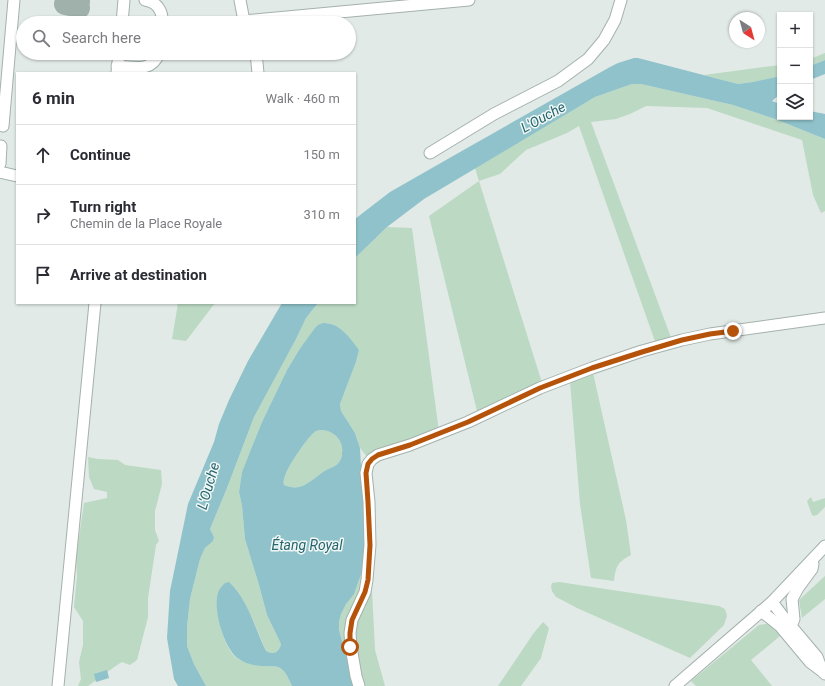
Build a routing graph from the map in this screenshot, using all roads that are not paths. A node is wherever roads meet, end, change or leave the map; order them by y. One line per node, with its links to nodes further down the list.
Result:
1 (14, 0): 16 (street)
2 (124, 0): 7 (street)
3 (145, 0): 8 (street)
4 (240, 0): 9 (street)
5 (469, 0): 10 (street)
6 (621, 0): 18 (street)
7 (123, 16)
8 (162, 16)
9 (243, 16)
10 (305, 16)
11 (118, 60): 14 (street)
12 (155, 60): 14 (street)
13 (257, 60): 15 (street)
14 (117, 70)
15 (258, 72)
16 (3, 126)
17 (2, 146): 19 (street)
18 (430, 153)
19 (0, 164)
20 (0, 172): 21 (street)
21 (16, 176)
22 (95, 304): 30 (street)
23 (825, 318): 31 (street)
24 (825, 546): 25 (street)
25 (814, 558): 26 (street); 28 (street)
26 (772, 602): 27 (street); 28 (street)
27 (761, 611): 29 (street); 32 (street)
28 (791, 626): 29 (street)
29 (824, 672)
30 (58, 686)
31 (359, 686)
32 (675, 686)

